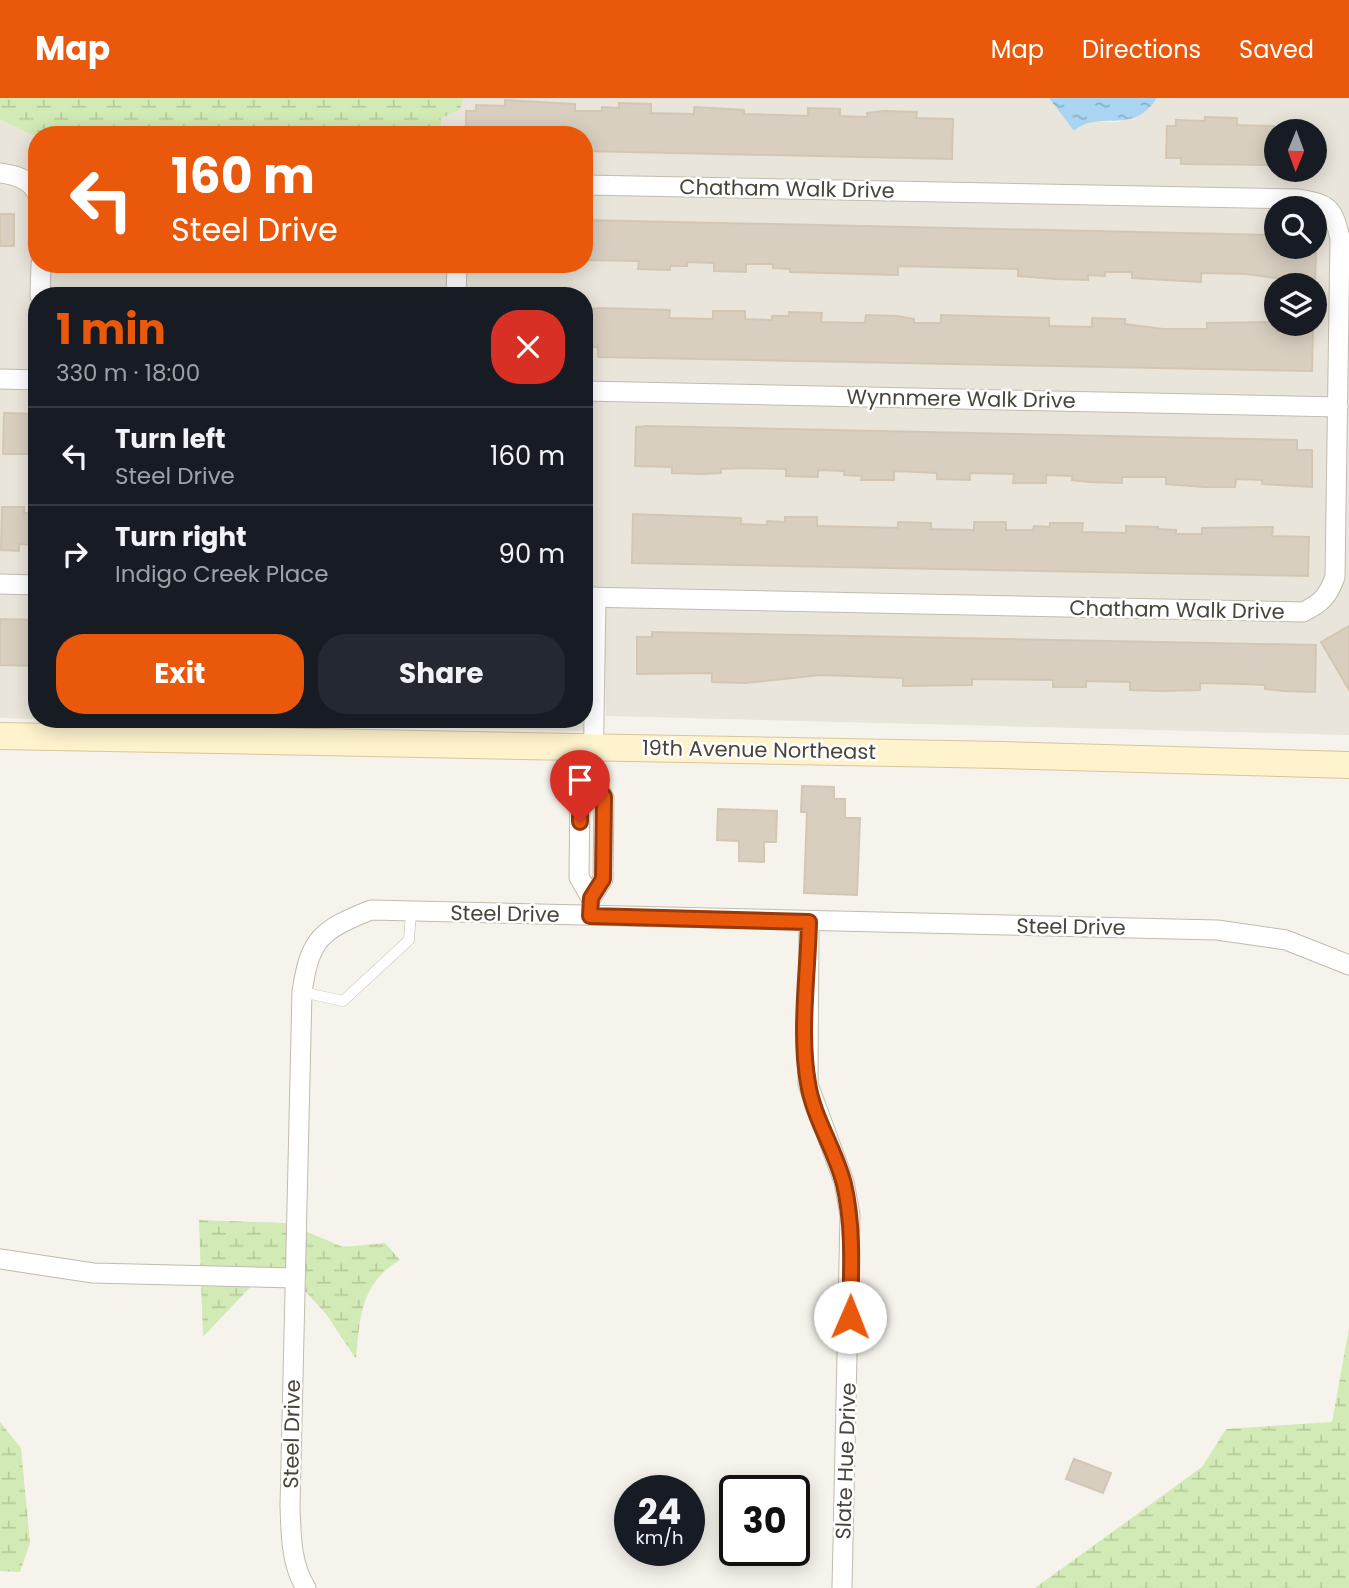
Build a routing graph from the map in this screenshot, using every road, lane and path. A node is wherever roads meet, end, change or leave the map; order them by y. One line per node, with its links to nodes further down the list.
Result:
1 (0, 173): 2 (street)
2 (28, 183)
3 (593, 185): 7 (street, Chatham Walk Drive)
4 (0, 379): 5 (street)
5 (28, 380)
6 (593, 391): 7 (street, Wynnmere Walk Drive)
7 (1338, 407): 10 (street, Chatham Walk Drive)
8 (0, 584): 9 (street)
9 (28, 585)
10 (593, 597)
11 (593, 728): 13 (street, Chatham Walk Drive)
12 (0, 736): 13 (street, 19th Avenue Northeast)
13 (593, 747): 14 (street, 19th Avenue Northeast); 15 (street, Chatham Walk Drive)
14 (1349, 765)
15 (591, 907): 16 (street, Steel Drive); 17 (street, Steel Drive)
16 (411, 912): 19 (street, Steel Drive); 19 (lane)
17 (809, 922): 18 (street, Steel Drive); 23 (street, Slate Hue Drive)
18 (1349, 965)
19 (302, 992): 21 (street, Steel Drive)
20 (0, 1259): 21 (street)
21 (294, 1278): 22 (street, Steel Drive)
22 (306, 1588)
23 (842, 1588)

